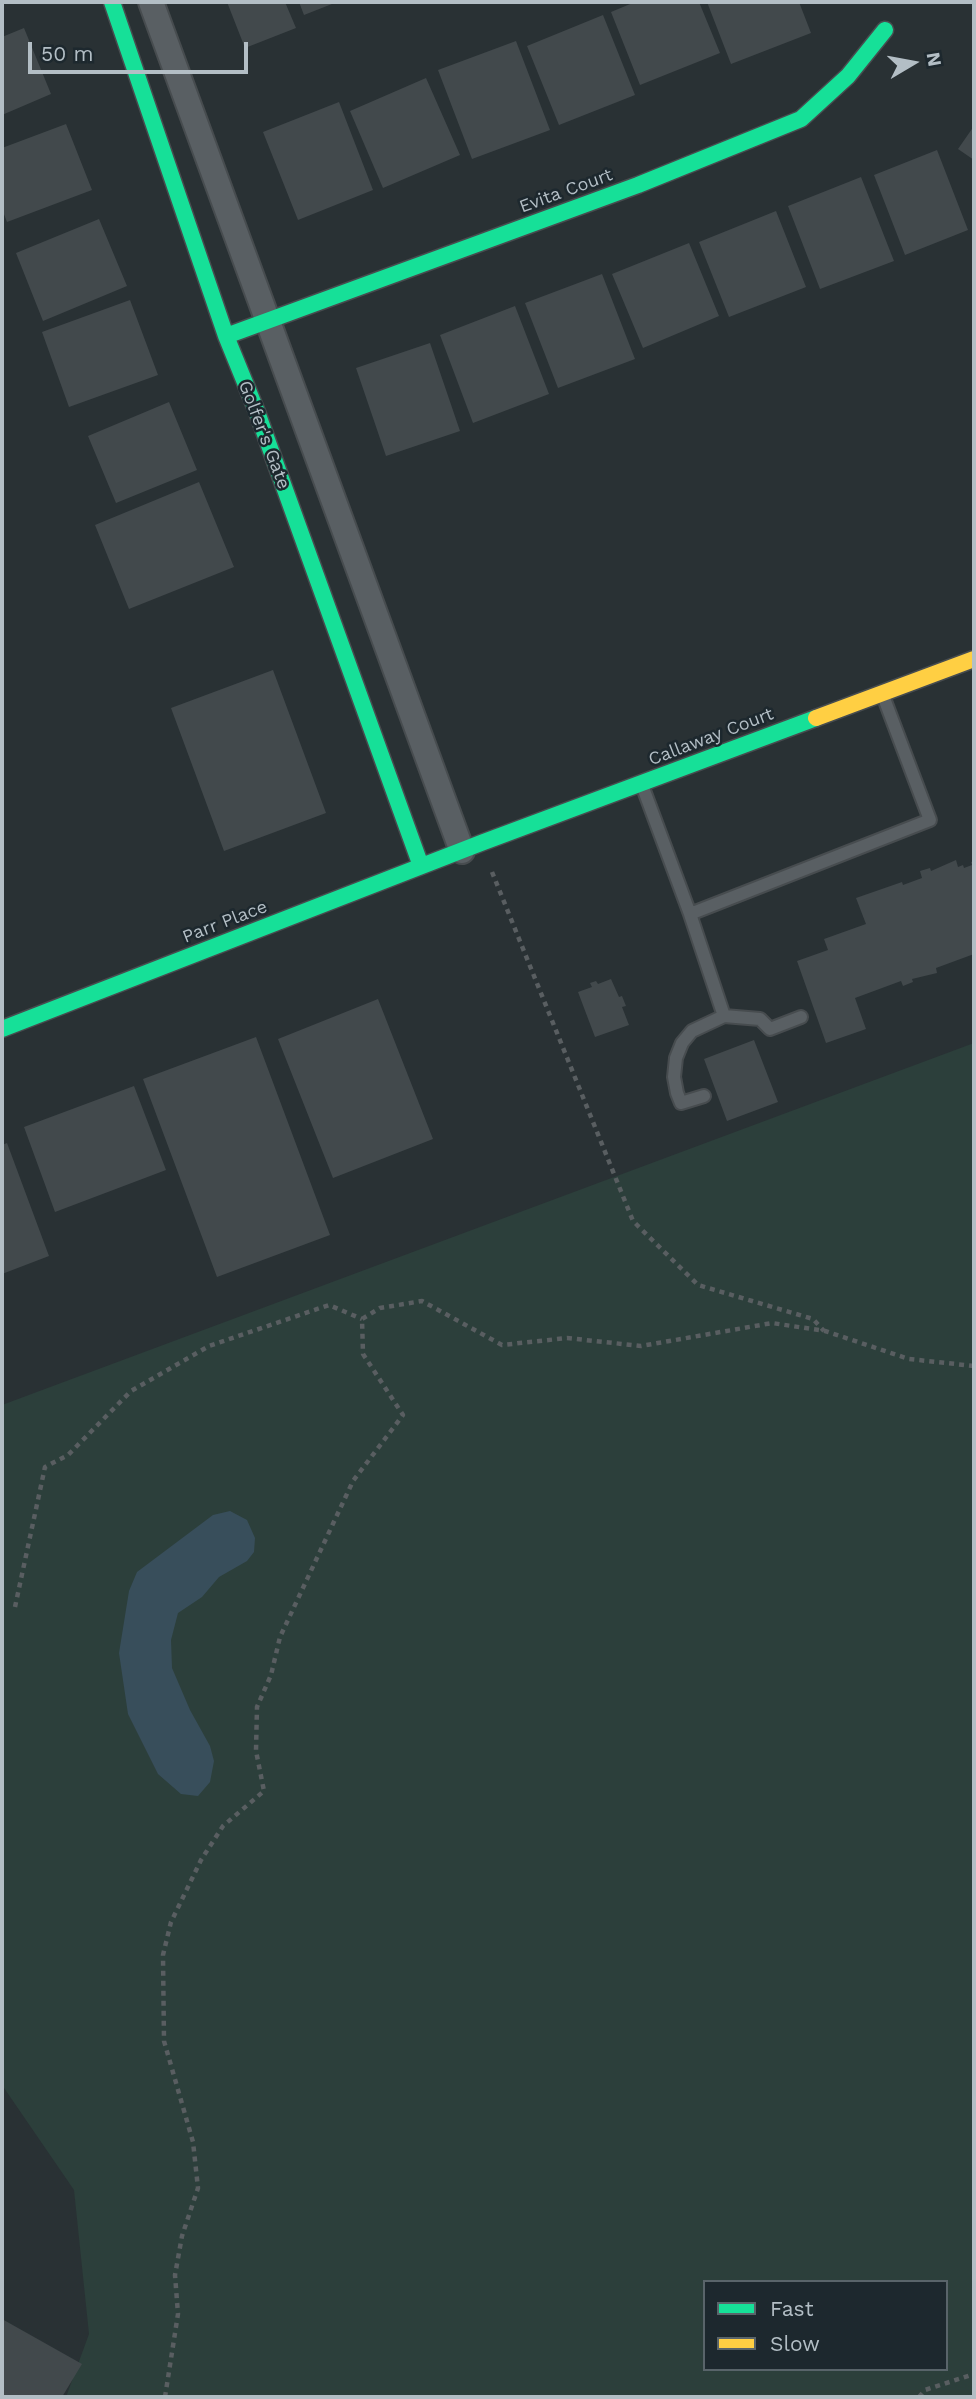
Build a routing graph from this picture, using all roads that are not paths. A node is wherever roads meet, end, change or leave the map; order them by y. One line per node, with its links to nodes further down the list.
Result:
1 (112, 2): 5 (street, Golfer's Gate)
2 (150, 2): 4 (street)
3 (885, 30): 4 (street, Evita Court)
4 (268, 319): 5 (street, Evita Court); 9 (street)
5 (226, 336): 10 (street, Golfer's Gate)
6 (974, 659): 7 (street, Callaway Court)
7 (882, 693): 8 (street, Callaway Court); 11 (lane)
8 (642, 783): 9 (street, Callaway Court); 11 (lane)
9 (471, 847): 10 (street, Parr Place)
10 (421, 866): 14 (street, Parr Place)
11 (690, 914): 12 (lane)
12 (724, 1016): 13 (lane); 15 (lane)
13 (801, 1017)
14 (2, 1029)
15 (704, 1096)

